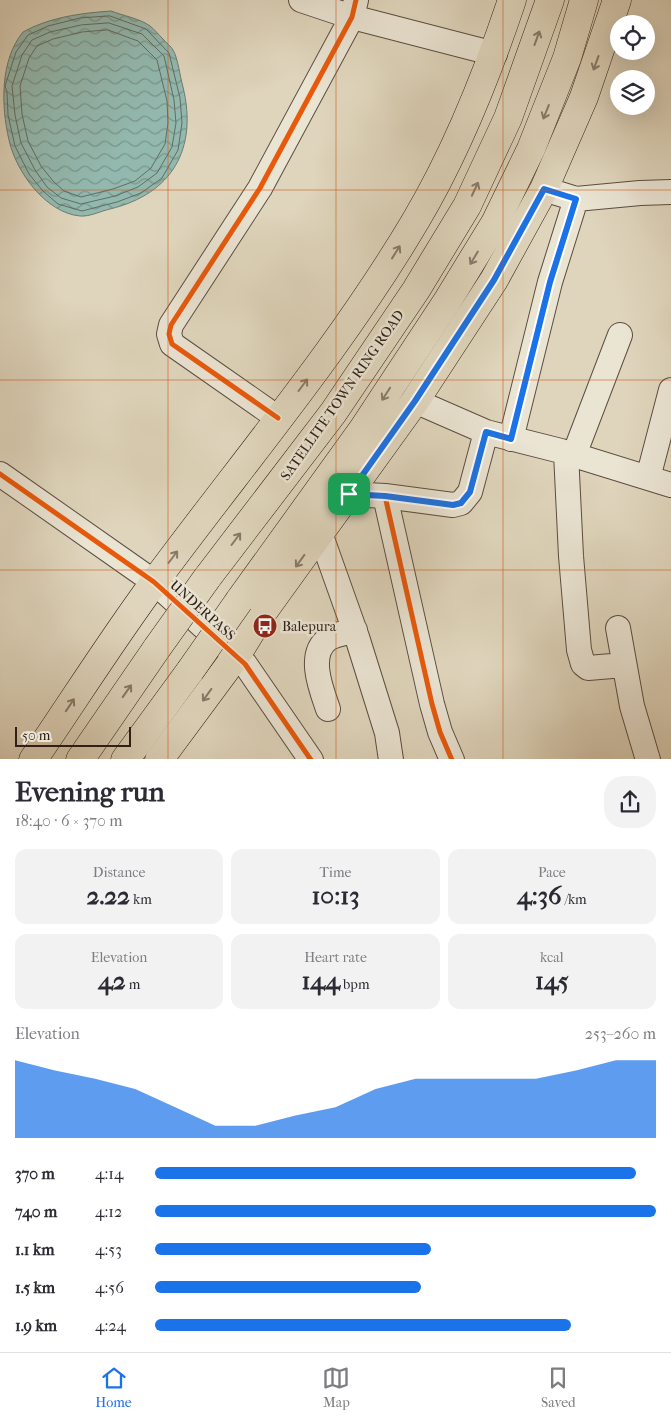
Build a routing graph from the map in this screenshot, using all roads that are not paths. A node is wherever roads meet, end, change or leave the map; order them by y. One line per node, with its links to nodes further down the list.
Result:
1 (302, 0): 6 (street)
2 (512, 0): 7 (main road)
3 (550, 0): 31 (main road, SATELLITE TOWN RING ROAD, one-way to 3, bridge)
4 (584, 0): 32 (main road, one-way to 32, bridge)
5 (617, 0): 8 (main road, one-way to 8)
6 (354, 8): 7 (street); 14 (street)
7 (495, 54): 14 (main road, one-way to 7)
8 (544, 189): 10 (street); 13 (main road)
9 (671, 192): 10 (street)
10 (576, 199): 16 (street)
11 (620, 335): 17 (street)
12 (671, 390): 19 (street)
13 (415, 401): 15 (street); 21 (main road)
14 (278, 418): 24 (main road, one-way to 14)
15 (486, 432): 16 (street); 22 (street)
16 (511, 439): 17 (street)
17 (570, 454): 19 (street); 28 (street)
18 (0, 474): 24 (street, UNDERPASS)
19 (648, 478): 20 (street)
20 (671, 485)
21 (349, 494): 22 (street); 23 (main road)
22 (385, 496): 36 (street)
23 (320, 533): 26 (street); 27 (main road, one-way to 27)
24 (154, 582): 27 (street, UNDERPASS); 30 (main road, one-way to 24)
25 (618, 628): 28 (street)
26 (355, 630): 29 (street); 35 (street)
27 (236, 656): 33 (main road, one-way to 33); 34 (street, UNDERPASS)
28 (624, 664): 37 (street)
29 (328, 709)
30 (34, 759)
31 (81, 759)
32 (126, 759)
33 (160, 759)
34 (310, 759)
35 (391, 759)
36 (452, 759)
37 (648, 759)

